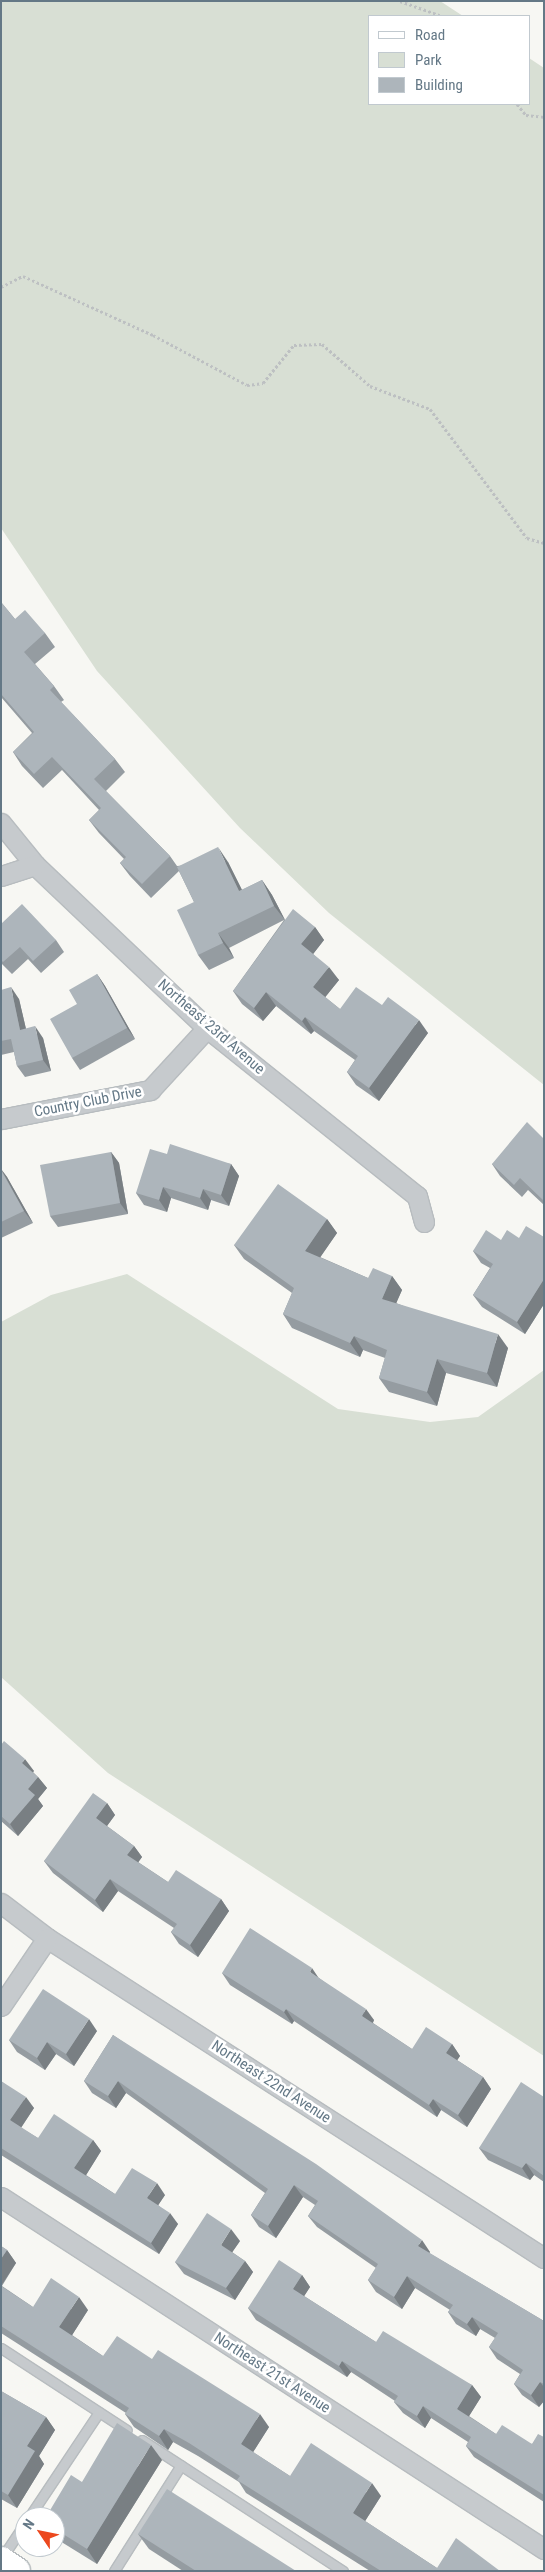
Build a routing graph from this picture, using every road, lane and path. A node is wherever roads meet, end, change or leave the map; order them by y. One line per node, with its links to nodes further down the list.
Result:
1 (400, 1): 2 (path)
2 (439, 15)
3 (519, 105): 4 (path)
4 (544, 117)
5 (1, 287): 6 (path)
6 (544, 543)
7 (1, 823): 8 (street, Northeast 23rd Avenue)
8 (35, 865): 9 (street); 10 (street, Northeast 23rd Avenue)
9 (1, 876)
10 (207, 1028): 11 (street, Country Club Drive); 12 (street, Northeast 23rd Avenue)
11 (1, 1119)
12 (424, 1222)
13 (1, 1903): 14 (street, Northeast 22nd Avenue)
14 (47, 1938): 15 (street); 17 (street, Northeast 22nd Avenue)
15 (1, 2006)
16 (1, 2197): 23 (street, Northeast 21st Avenue)
17 (544, 2258)
18 (1, 2348): 19 (lane)
19 (99, 2412): 20 (lane); 21 (lane)
20 (180, 2465): 26 (lane); 27 (lane)
21 (36, 2507)
22 (15, 2538): 24 (lane)
23 (544, 2549)
24 (1, 2560): 25 (main road)
25 (16, 2571)
26 (114, 2571)
27 (343, 2571)

